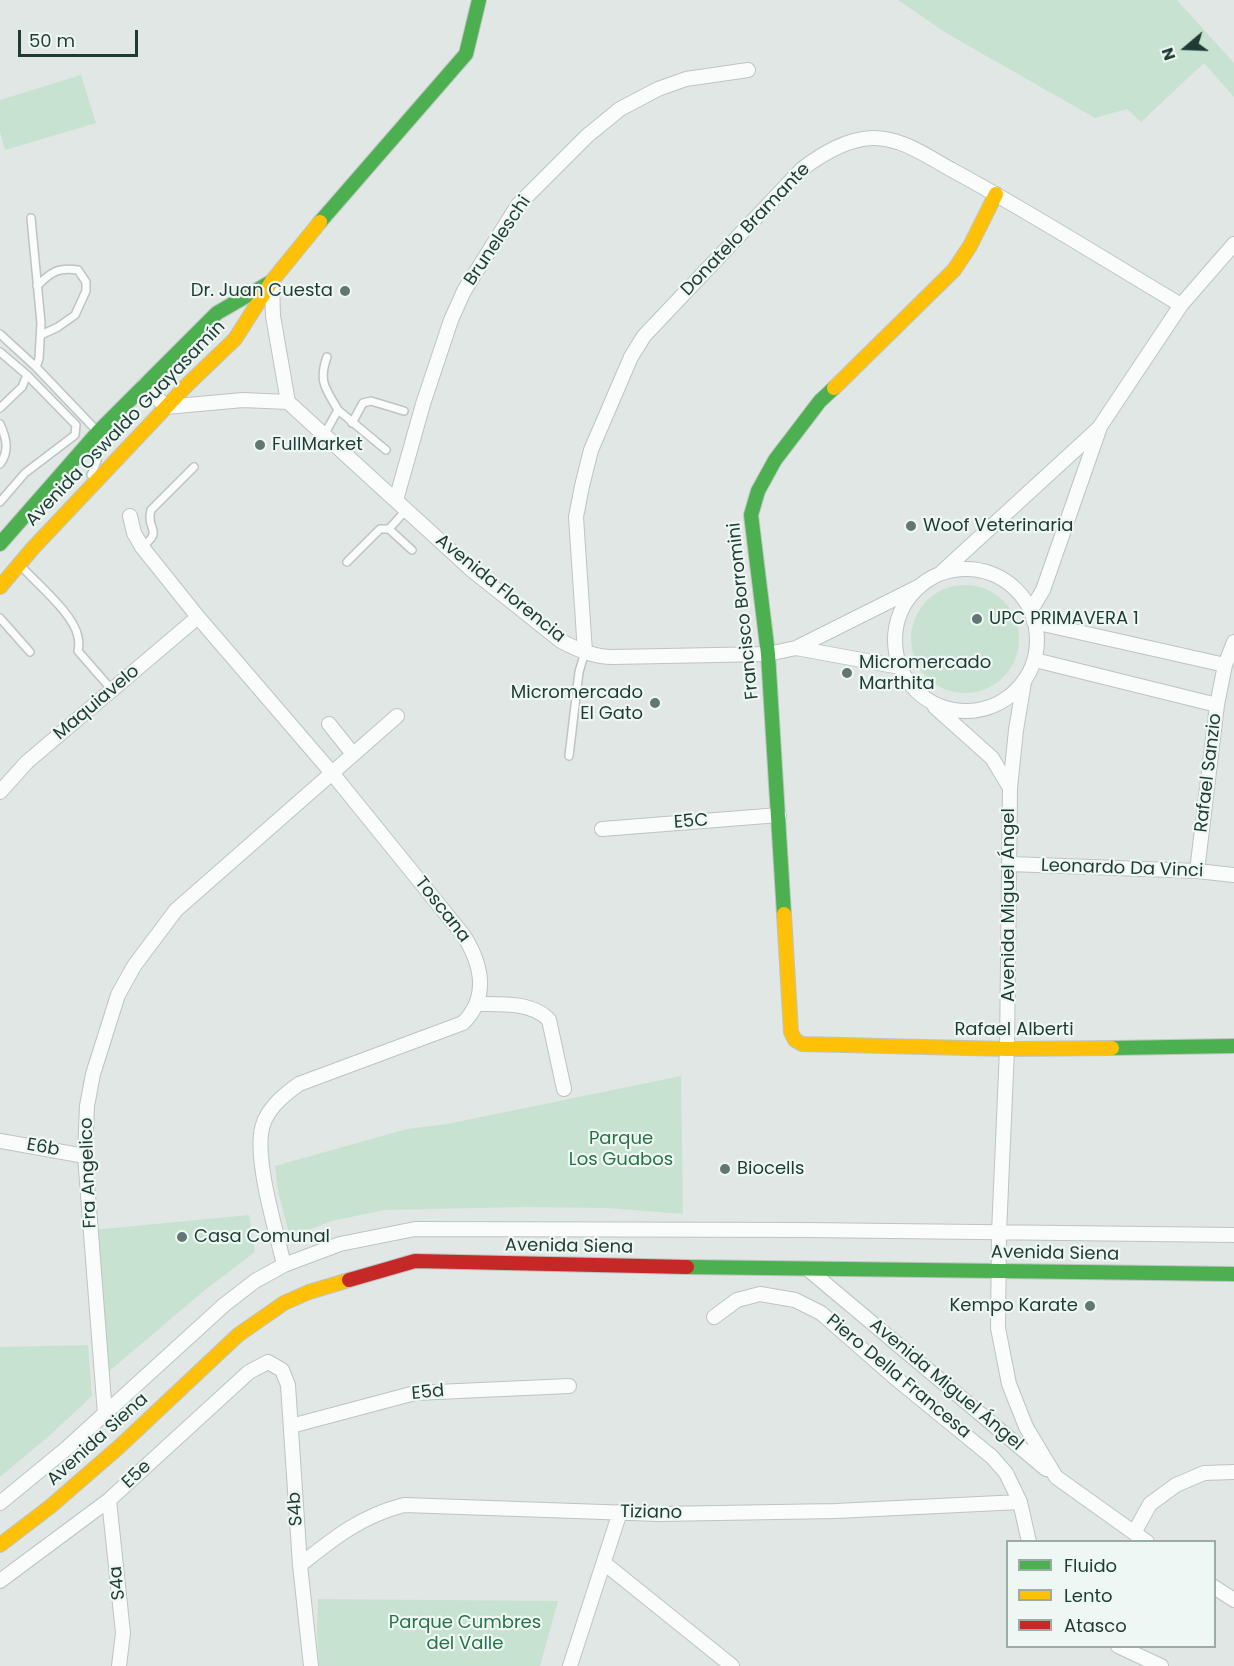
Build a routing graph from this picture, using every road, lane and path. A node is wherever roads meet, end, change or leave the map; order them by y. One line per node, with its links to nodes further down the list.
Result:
1 (479, 0): 6 (street, Avenida Oswaldo Guayasamín)
2 (748, 70): 31 (street, Bruneleschi)
3 (996, 194): 8 (street, Donatelo Bramante); 48 (street, Donatelo Bramante); 49 (street, Francisco Borromini)
4 (32, 218): 7 (lane)
5 (1234, 244): 8 (street)
6 (272, 281): 15 (street, Avenida Oswaldo Guayasamín); 16 (street); 17 (street, Avenida Oswaldo Guayasamín)
7 (37, 286): 10 (lane); 10 (lane)
8 (1181, 305): 23 (street)
9 (0, 334): 13 (lane)
10 (41, 335): 13 (lane)
11 (0, 352): 14 (lane)
12 (327, 357): 19 (lane)
13 (36, 367): 24 (lane)
14 (27, 375): 18 (lane); 30 (lane)
15 (144, 385): 17 (street); 24 (street, Avenida Oswaldo Guayasamín)
16 (288, 402): 17 (street); 25 (street, Avenida Florencia)
17 (166, 407): 29 (street, Avenida Oswaldo Guayasamín)
18 (0, 408)
19 (338, 410): 21 (lane); 25 (lane)
20 (404, 411): 21 (lane)
21 (352, 423): 26 (lane)
22 (0, 424): 27 (lane)
23 (1099, 428): 39 (street); 42 (street)
24 (98, 432): 29 (lane); 34 (street, Avenida Oswaldo Guayasamín)
25 (324, 435): 31 (street, Avenida Florencia)
26 (386, 450)
27 (0, 464)
28 (194, 467): 35 (lane)
29 (81, 497): 38 (street, Avenida Oswaldo Guayasamín)
30 (0, 502)
31 (401, 505): 33 (lane); 48 (street, Avenida Florencia)
32 (130, 516): 35 (street, Toscana)
33 (389, 529): 36 (lane); 37 (lane)
34 (0, 544)
35 (142, 547): 43 (street, Toscana)
36 (412, 550)
37 (346, 562)
38 (19, 564): 40 (street, Avenida Oswaldo Guayasamín); 54 (lane)
39 (941, 573): 41 (street); 42 (street)
40 (0, 587)
41 (918, 587): 46 (street, Avenida Florencia); 52 (street)
42 (1033, 616): 50 (street); 51 (street)
43 (198, 617): 54 (street, Maquiavelo); 61 (street, Toscana)
44 (0, 618): 47 (lane)
45 (1234, 642): 51 (street, Rafael Sanzio)
46 (796, 648): 49 (street, Avenida Florencia); 52 (street, Avenida Florencia)
47 (30, 652)
48 (585, 652): 49 (street, Avenida Florencia); 60 (lane)
49 (768, 654): 64 (street, Francisco Borromini)
50 (1035, 660): 53 (street); 56 (street)
51 (1224, 665): 56 (street, Rafael Sanzio)
52 (900, 667): 55 (street)
53 (1024, 682): 55 (street); 62 (street, Avenida Miguel Ángel)
54 (112, 690): 63 (street, Maquiavelo)
55 (927, 700): 62 (street, Avenida Miguel Ángel)
56 (1217, 705): 67 (street, Rafael Sanzio)
57 (397, 716): 59 (street, Fra Angelico)
58 (329, 724): 59 (street)
59 (353, 754): 61 (street, Fra Angelico)
60 (570, 756)
61 (332, 773): 69 (street, Toscana); 75 (street, Fra Angelico)
62 (1010, 788): 66 (street, Avenida Miguel Ángel)
63 (0, 792)
64 (779, 815): 65 (street, E5C); 70 (street, Francisco Borromini)
65 (602, 828)
66 (1010, 864): 67 (street, Leonardo Da Vinci); 72 (street, Avenida Miguel Ángel)
67 (1197, 871): 68 (street, Leonardo Da Vinci)
68 (1234, 875)
69 (477, 1004): 73 (street); 78 (street)
70 (795, 1040): 72 (street, Rafael Alberti)
71 (1234, 1046): 72 (street, Rafael Alberti)
72 (1007, 1049): 76 (street, Avenida Miguel Ángel)
73 (564, 1089)
74 (0, 1141): 75 (street, E6b)
75 (85, 1155): 85 (street, Fra Angelico)
76 (999, 1233): 77 (street, Avenida Siena); 78 (street, Avenida Siena); 80 (street, Avenida Miguel Ángel)
77 (1234, 1235)
78 (284, 1265): 85 (street, Avenida Siena)
79 (809, 1270): 80 (street, Avenida Siena); 88 (street, Avenida Miguel Ángel); 96 (street, Avenida Siena)
80 (999, 1271): 81 (street, Avenida Siena); 88 (street, Avenida Miguel Ángel)
81 (1234, 1274)
82 (714, 1317): 90 (street, Piero Della Francesa)
83 (268, 1362): 86 (street, S4b); 89 (street, E5e)
84 (568, 1386): 86 (street, E5d)
85 (105, 1414): 91 (street, Avenida Siena)
86 (291, 1426): 98 (street, S4b)
87 (1234, 1472): 93 (street)
88 (1056, 1477): 93 (street, Avenida Miguel Ángel)
89 (109, 1500): 99 (street, E5e); 103 (street, S4a)
90 (1020, 1502): 92 (street, Tiziano); 94 (street, Piero Della Francesa)
91 (0, 1503)
92 (621, 1512): 97 (street); 98 (street, Tiziano)
93 (1134, 1533): 95 (street, Avenida Miguel Ángel)
94 (1029, 1540)
95 (1143, 1540)
96 (0, 1545)
97 (604, 1563): 105 (street); 106 (street)
98 (300, 1565): 104 (street, S4b)
99 (0, 1581)
100 (1216, 1588): 101 (street)
101 (1234, 1600)
102 (1120, 1648): 107 (street)
103 (119, 1666)
104 (311, 1666)
105 (570, 1666)
106 (732, 1666)
107 (1161, 1666)

